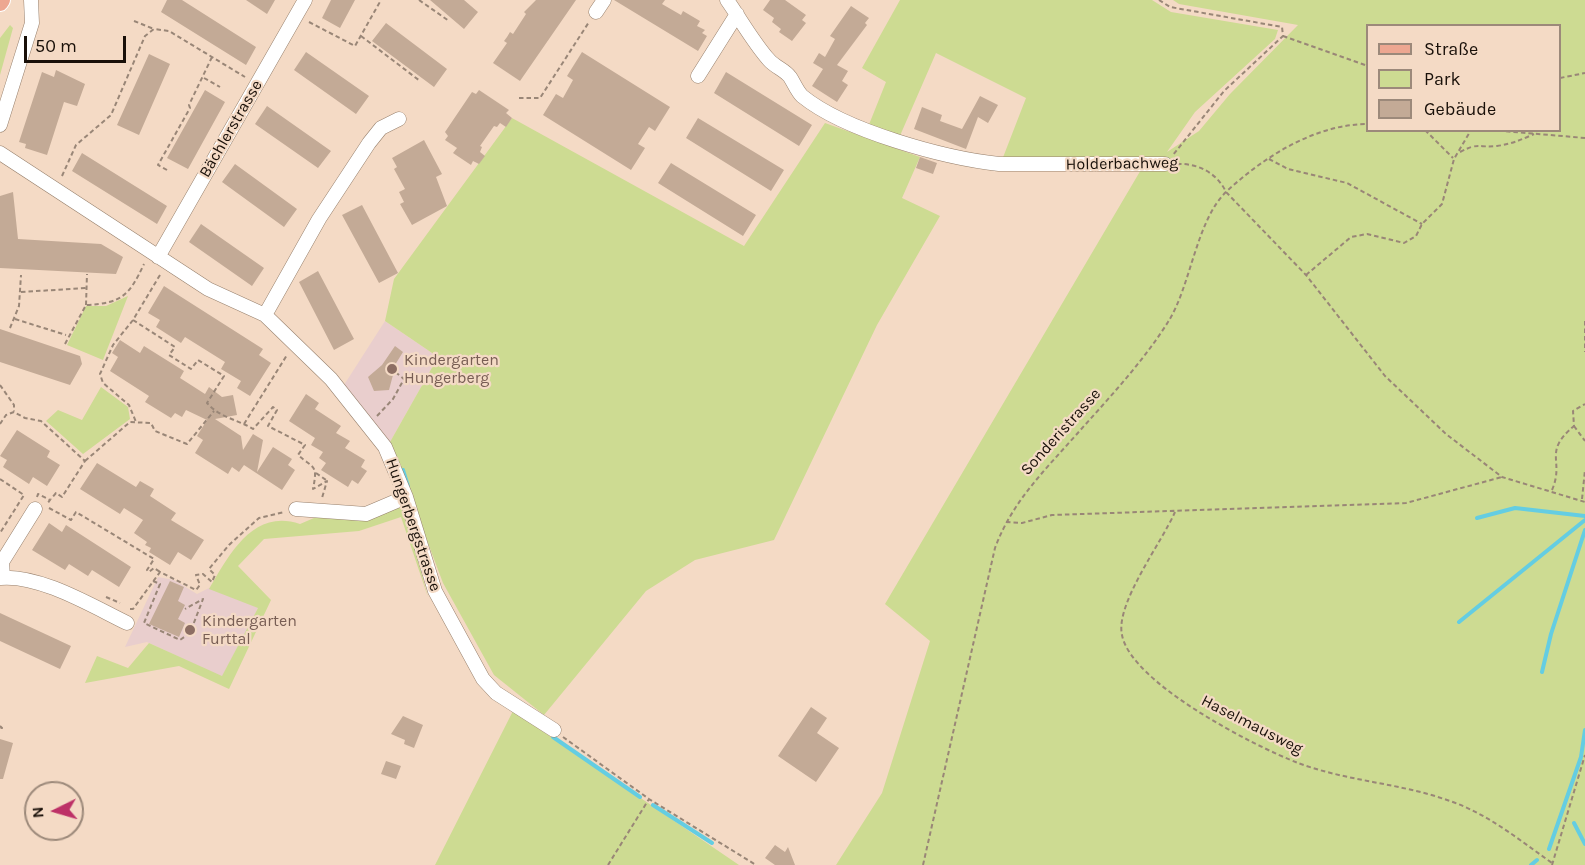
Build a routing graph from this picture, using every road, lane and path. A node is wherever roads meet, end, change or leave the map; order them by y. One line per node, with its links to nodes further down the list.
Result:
1 (31, 0): 27 (street)
2 (305, 0): 42 (street, Bächlerstrasse)
3 (381, 0): 13 (path)
4 (419, 0): 10 (path)
5 (727, 0): 8 (street, Holderbachweg)
6 (1159, 0): 14 (path)
7 (600, 6): 24 (path)
8 (737, 14): 18 (street); 37 (street, Holderbachweg)
9 (134, 21): 12 (path)
10 (449, 21)
11 (309, 22): 13 (path)
12 (154, 29): 15 (path); 39 (path)
13 (361, 36): 22 (path)
14 (1283, 36): 16 (path); 37 (path)
15 (212, 57): 19 (path); 21 (path)
16 (1366, 65)
17 (1585, 73): 20 (path)
18 (698, 76)
19 (204, 77): 23 (path); 38 (path)
20 (1561, 78)
21 (248, 79)
22 (420, 81)
23 (220, 87)
24 (519, 98)
25 (399, 119): 49 (street)
26 (1366, 124): 35 (path, Sonderistrasse)
27 (0, 125)
28 (1427, 132): 36 (path)
29 (1470, 132): 33 (path)
30 (1512, 132): 31 (path)
31 (1534, 134): 32 (path); 33 (path)
32 (1585, 138)
33 (1460, 152): 36 (path)
34 (0, 153): 42 (street, Hungerbergstrasse)
35 (1268, 159): 40 (path, Sonderistrasse); 41 (path)
36 (1454, 159): 41 (path)
37 (1165, 164): 40 (path, Holderbachweg)
38 (166, 170)
39 (59, 181)
40 (1226, 192): 45 (path, Holderbachweg); 84 (path, Sonderistrasse)
41 (1422, 224): 45 (path)
42 (156, 262): 48 (path); 49 (street, Hungerbergstrasse); 51 (path)
43 (87, 274): 46 (path)
44 (21, 275): 47 (path)
45 (1306, 275): 72 (path, Holderbachweg)
46 (87, 288): 47 (path); 48 (path)
47 (21, 292): 50 (path)
48 (86, 305): 54 (path)
49 (265, 315): 64 (street, Hungerbergstrasse)
50 (15, 319): 53 (path); 54 (path)
51 (133, 320): 61 (path); 63 (path)
52 (1585, 321): 57 (path)
53 (10, 328)
54 (67, 336): 55 (path)
55 (64, 344)
56 (290, 350): 66 (path)
57 (1585, 352)
58 (394, 371): 64 (path)
59 (0, 385): 62 (path)
60 (1585, 404): 67 (path)
61 (214, 411): 63 (path); 66 (path)
62 (14, 412): 65 (path); 69 (path)
63 (136, 422): 69 (path)
64 (366, 423): 77 (street, Hungerbergstrasse)
65 (0, 424)
66 (244, 424): 71 (path)
67 (1574, 426): 68 (path); 75 (path)
68 (1585, 441)
69 (85, 461): 78 (path)
70 (1585, 470): 79 (path)
71 (316, 473): 74 (path); 74 (path)
72 (1502, 477): 75 (path, Holderbachweg); 83 (path)
73 (0, 479): 85 (path)
74 (327, 481): 82 (path)
75 (1552, 490): 79 (path, Holderbachweg)
76 (38, 494): 78 (path)
77 (406, 497): 82 (street); 94 (street, Hungerbergstrasse)
78 (50, 500): 87 (path)
79 (1584, 501)
80 (35, 508): 89 (street)
81 (296, 509): 82 (street); 86 (path)
82 (320, 510)
83 (1175, 512): 84 (path); 97 (path, Haselmausweg)
84 (1005, 522): 100 (path, Sonderistrasse)
85 (0, 533)
86 (209, 569): 88 (path); 88 (path)
87 (160, 572): 88 (path); 90 (path)
88 (203, 574)
89 (2, 578): 93 (street)
90 (153, 581): 91 (path); 92 (path)
91 (119, 603)
92 (185, 609)
93 (127, 624)
94 (554, 730): 96 (path)
95 (1585, 755): 97 (path)
96 (649, 799): 98 (path); 99 (path)
97 (1552, 864)
98 (608, 865)
99 (756, 865)
100 (923, 865)

